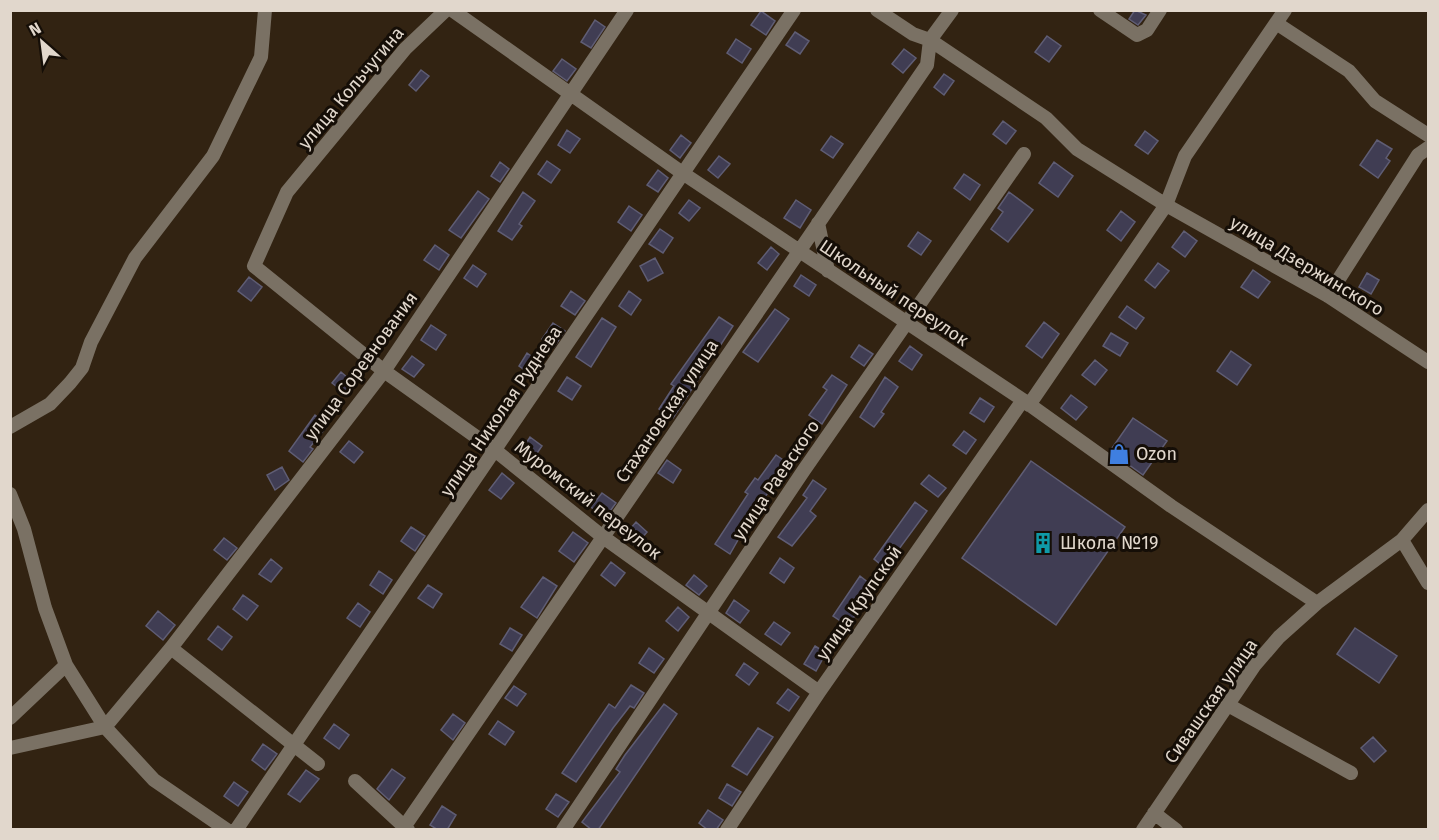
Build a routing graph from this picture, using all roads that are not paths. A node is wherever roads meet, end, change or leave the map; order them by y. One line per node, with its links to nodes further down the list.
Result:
1 (265, 10): 27 (street)
2 (446, 10): 20 (street, улица Кольчугина)
3 (452, 10): 12 (street, Школьный переулок)
4 (627, 10): 12 (street, улица Соревнования)
5 (794, 10): 16 (street, улица Николая Руднева)
6 (877, 10): 11 (street, улица Дзержинского)
7 (952, 10): 11 (street, Стахановская улица)
8 (1100, 10): 9 (street)
9 (1160, 10)
10 (1278, 15): 13 (street); 17 (street, улица Крупской)
11 (930, 40): 17 (street, улица Дзержинского); 18 (street, Стахановская улица)
12 (570, 95): 16 (street, Школьный переулок); 25 (street, улица Соревнования)
13 (1428, 135)
14 (1428, 148): 22 (street)
15 (1024, 154): 23 (street, улица Раевского)
16 (681, 172): 19 (street, Школьный переулок); 28 (street, улица Николая Руднева)
17 (1166, 205): 22 (street, улица Дзержинского); 26 (street, улица Крупской)
18 (818, 223): 19 (street, Стахановская улица); 21 (street)
19 (798, 252): 21 (street, Школьный переулок); 31 (street, Стахановская улица)
20 (254, 266): 25 (street, Муромский переулок)
21 (828, 271): 23 (street, Школьный переулок)
22 (1328, 296): 24 (street, улица Дзержинского)
23 (906, 323): 26 (street, Школьный переулок); 35 (street, улица Раевского)
24 (1428, 362)
25 (384, 370): 28 (street, Муромский переулок); 36 (street, улица Соревнования)
26 (1026, 403): 34 (street, Школьный переулок); 38 (street, улица Крупской)
27 (10, 427)
28 (496, 452): 31 (street, Муромский переулок); 42 (street, улица Николая Руднева)
29 (10, 494): 37 (street)
30 (1428, 510): 32 (street, Сивашская улица)
31 (603, 537): 35 (street, Муромский переулок); 48 (street, Стахановская улица)
32 (1402, 540): 33 (street); 34 (street, Сивашская улица)
33 (1428, 583)
34 (1317, 603): 39 (street, Сивашская улица)
35 (709, 614): 38 (street, Муромский переулок); 51 (street, улица Раевского)
36 (171, 648): 41 (street, улица Соревнования); 42 (street)
37 (66, 664): 40 (street); 41 (street)
38 (819, 692): 52 (street, улица Крупской)
39 (1228, 705): 45 (street); 47 (street, Сивашская улица)
40 (10, 718)
41 (105, 727): 43 (street); 49 (street)
42 (294, 747): 44 (street); 50 (street, улица Николая Руднева)
43 (10, 748)
44 (318, 764)
45 (1351, 773)
46 (354, 781): 48 (street)
47 (1155, 813): 53 (street, Сивашская улица); 54 (street)
48 (404, 829)
49 (227, 830)
50 (236, 830)
51 (564, 830)
52 (727, 830)
53 (1143, 830)
54 (1176, 830)

